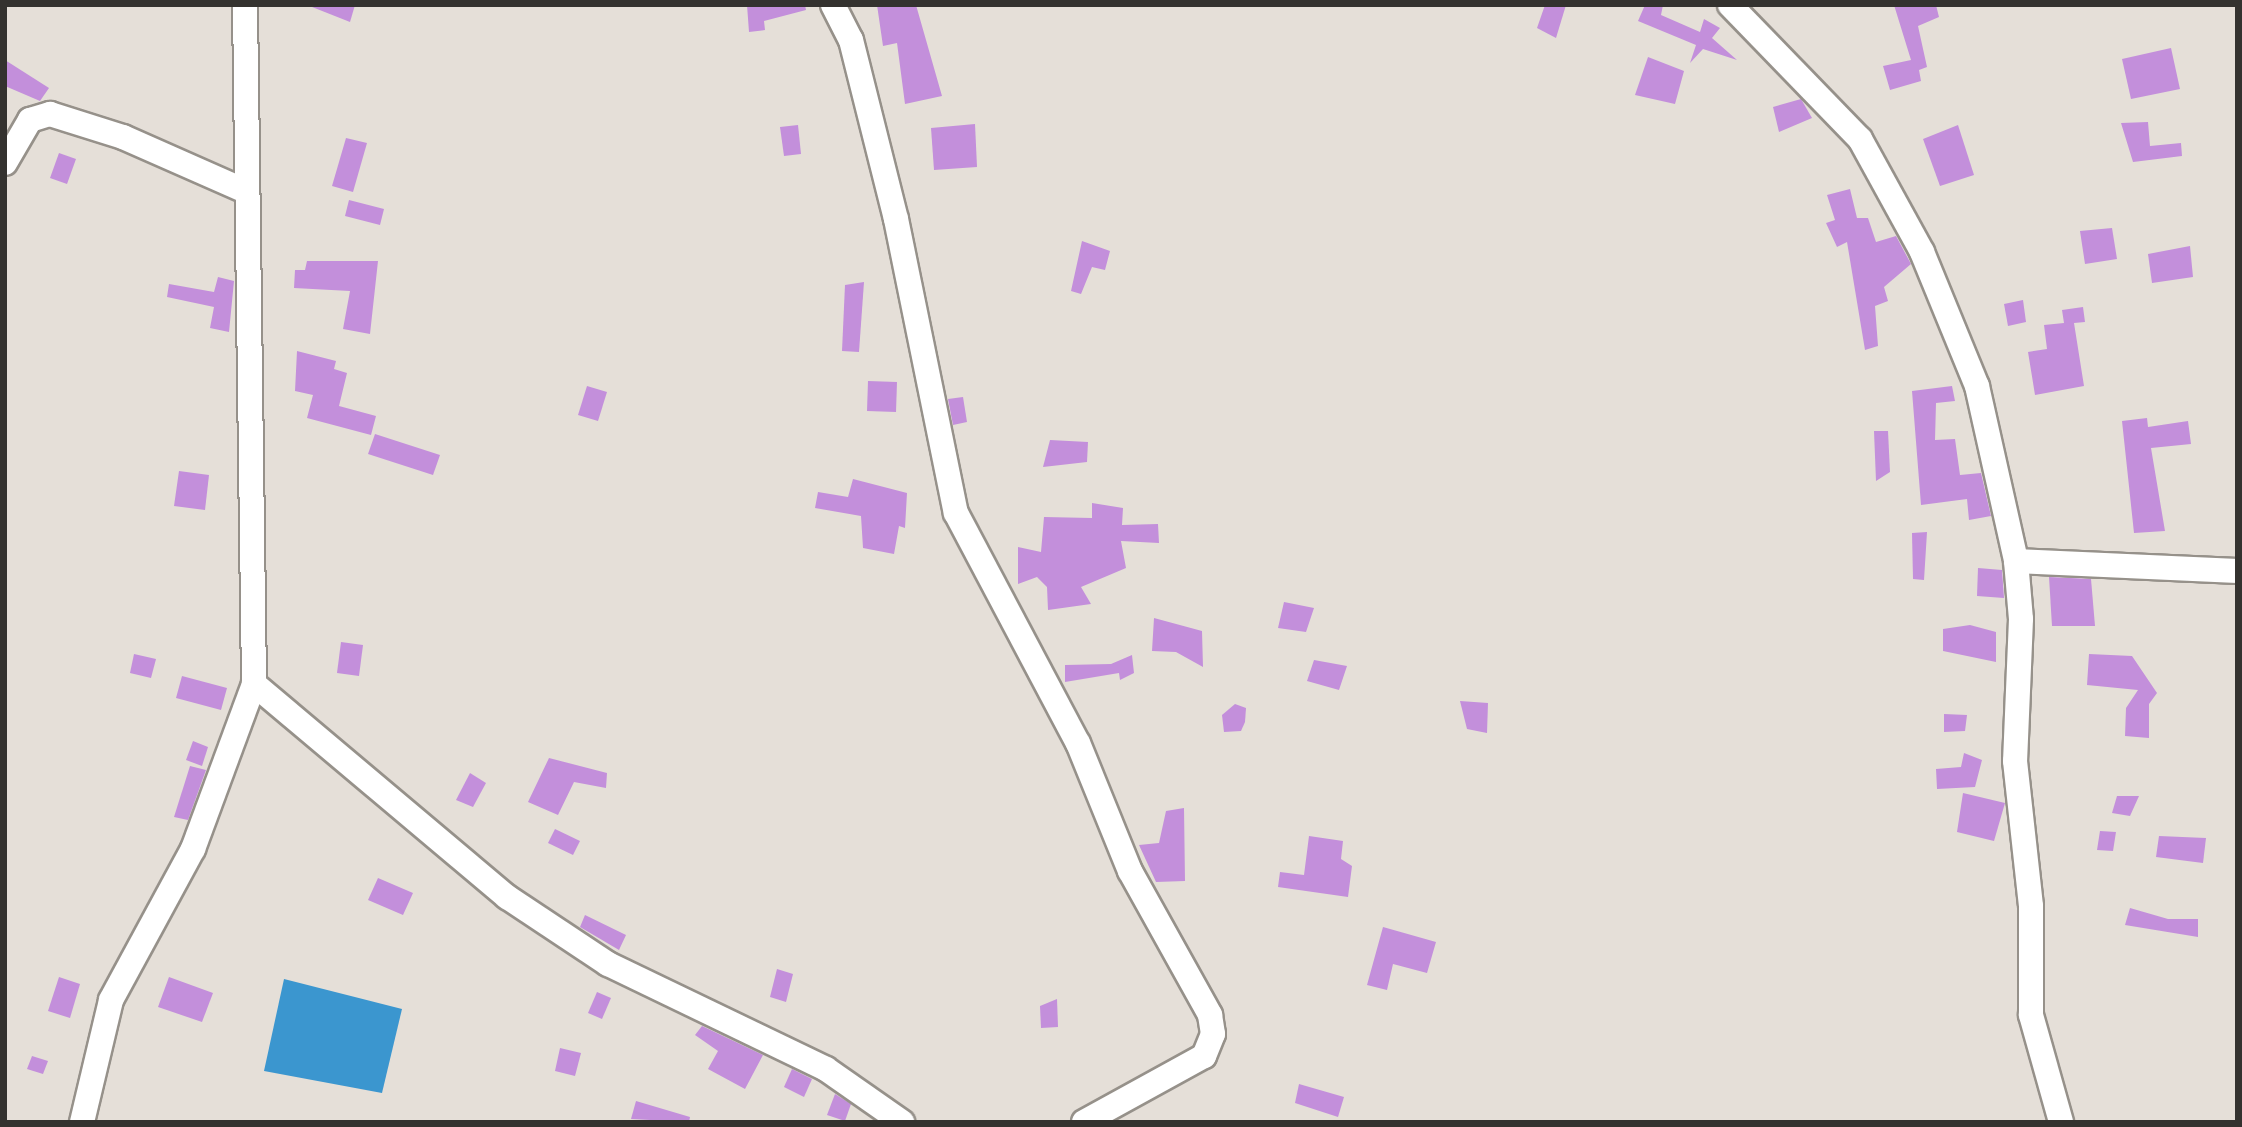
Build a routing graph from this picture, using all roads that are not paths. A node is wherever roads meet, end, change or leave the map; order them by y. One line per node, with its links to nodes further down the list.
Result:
1 (244, 5): 5 (street)
2 (833, 5): 11 (street)
3 (1730, 5): 6 (street)
4 (5, 163): 5 (street)
5 (243, 190): 8 (street)
6 (2016, 561): 7 (street); 12 (street)
7 (2237, 571)
8 (254, 684): 9 (street); 10 (street)
9 (82, 1122)
10 (902, 1122)
11 (1084, 1122)
12 (2061, 1122)

